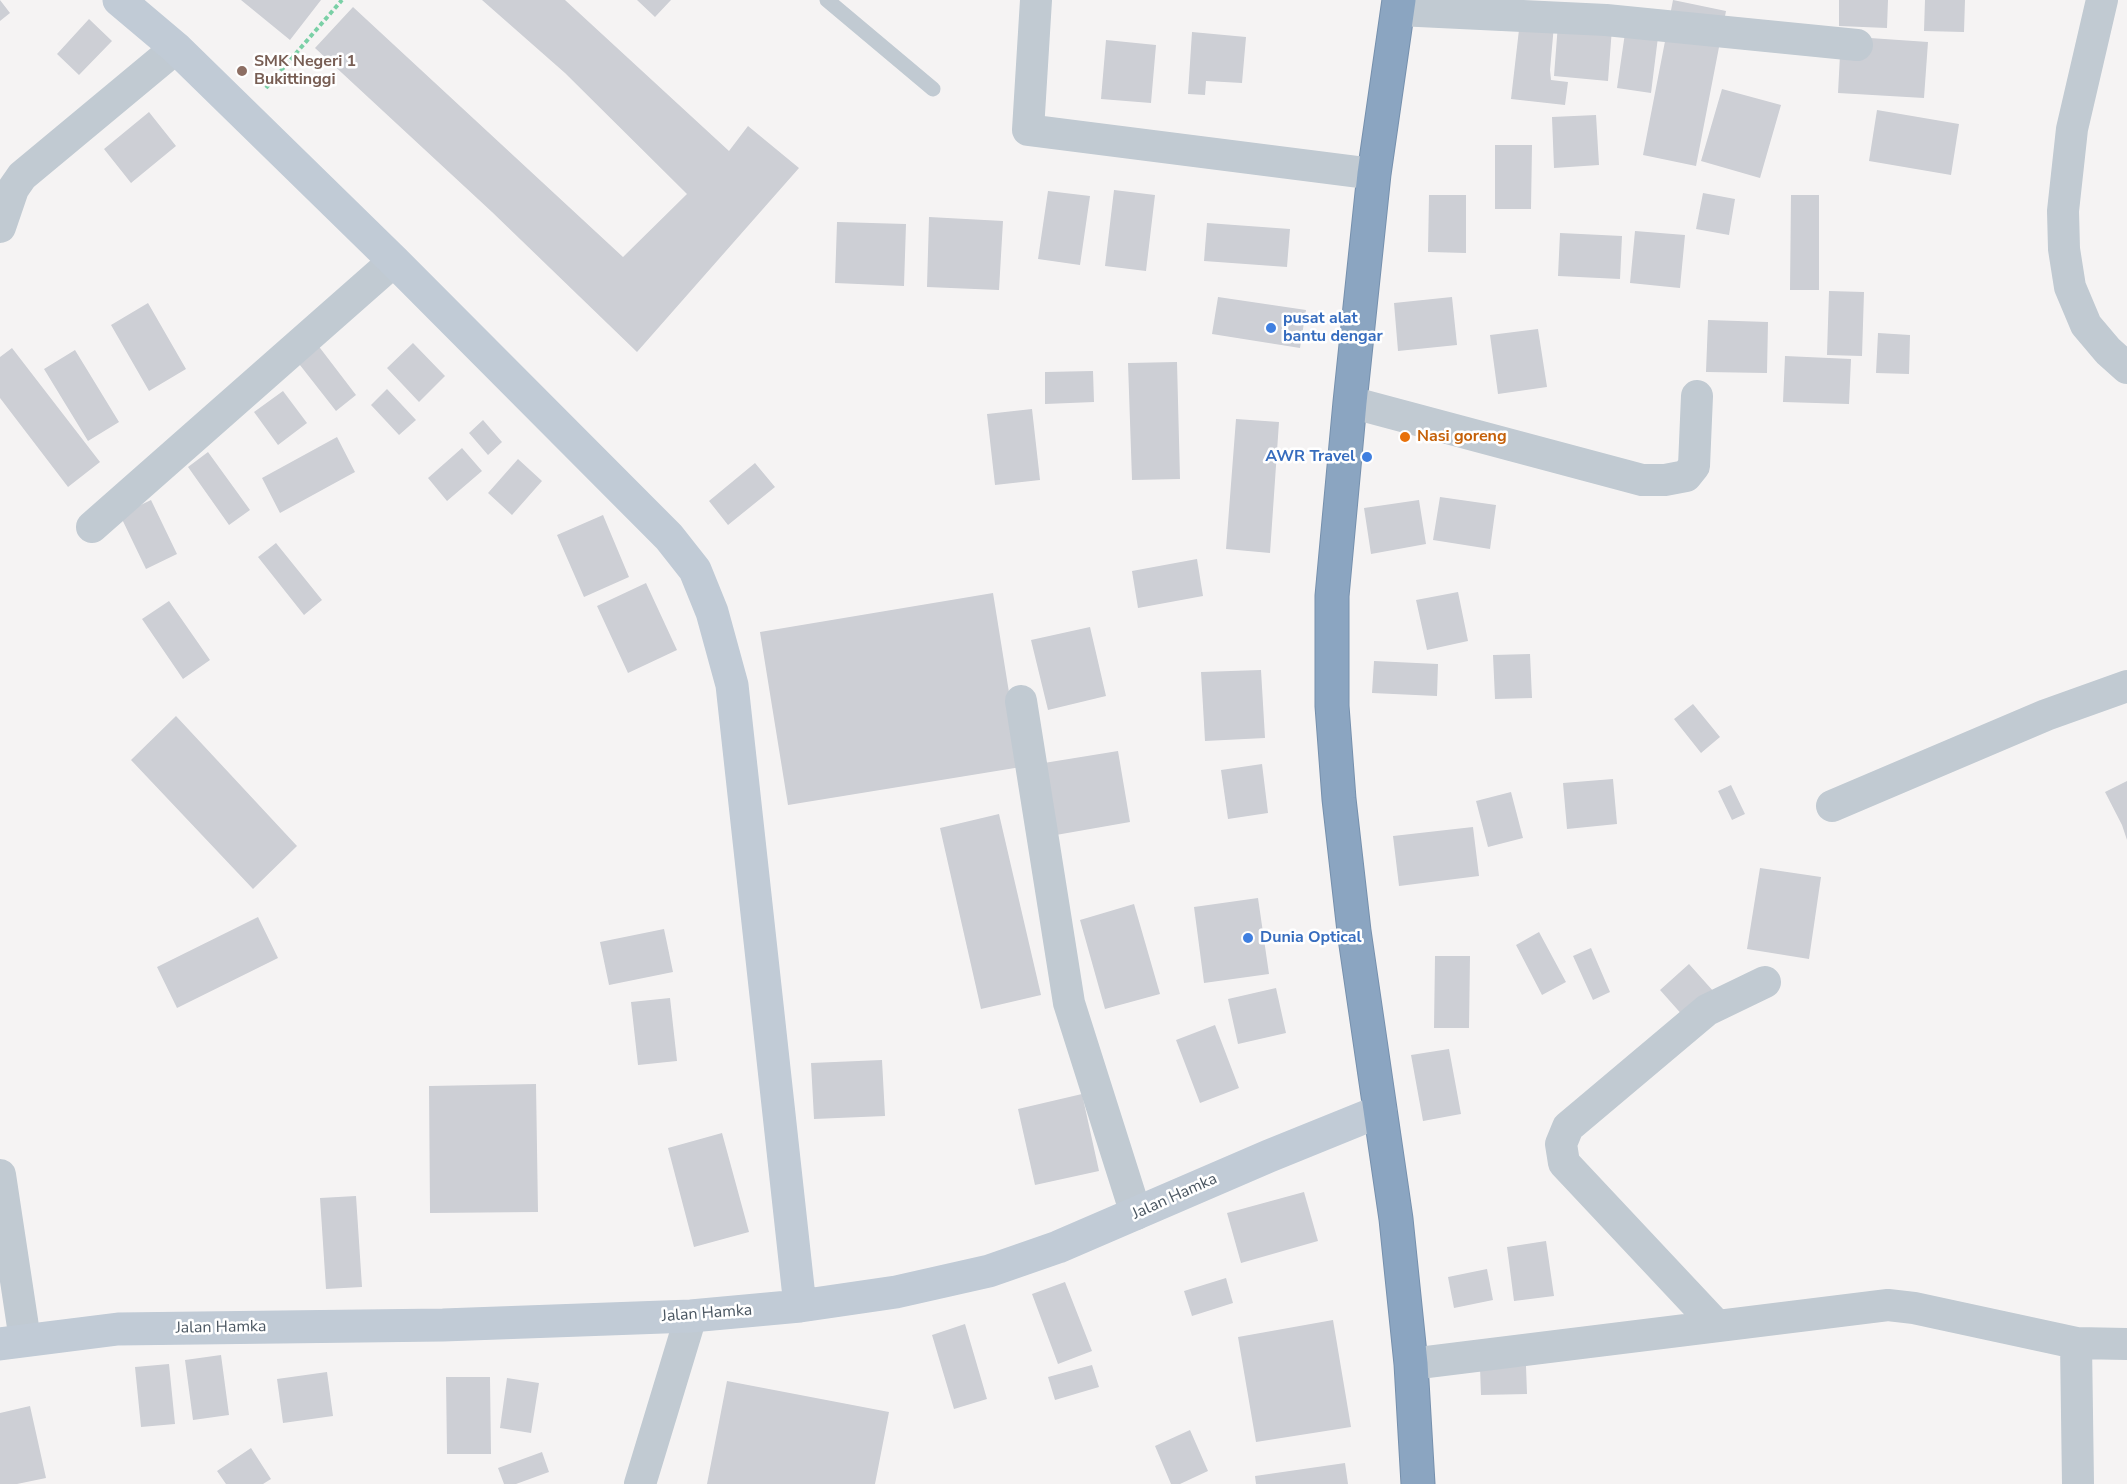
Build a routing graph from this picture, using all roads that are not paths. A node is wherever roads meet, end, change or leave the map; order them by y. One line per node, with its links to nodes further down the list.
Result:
1 (119, 0): 7 (street)
2 (827, 0): 8 (lane)
3 (1036, 0): 9 (street)
4 (2102, 0): 12 (street)
5 (1399, 5): 6 (street); 9 (highway)
6 (1857, 45)
7 (176, 48): 10 (street); 11 (street)
8 (933, 90)
9 (1374, 174): 14 (highway)
10 (0, 227)
11 (394, 261): 15 (street); 23 (street)
12 (2127, 368)
13 (1697, 396): 14 (street)
14 (1350, 402): 20 (highway)
15 (92, 527)
16 (2127, 686): 18 (street)
17 (1021, 701): 22 (street)
18 (1832, 806)
19 (1765, 982): 25 (street)
20 (1380, 1111): 22 (street, Jalan Hamka); 29 (highway)
21 (0, 1175): 26 (street)
22 (1136, 1214): 23 (street, Jalan Hamka)
23 (800, 1306): 24 (street, Jalan Hamka)
24 (691, 1316): 26 (street, Jalan Hamka); 30 (street)
25 (1717, 1326): 27 (street); 29 (street)
26 (12, 1342)
27 (2076, 1343): 28 (street); 32 (street)
28 (2127, 1344)
29 (1411, 1364): 31 (highway)
30 (640, 1484)
31 (1418, 1484)
32 (2079, 1484)

